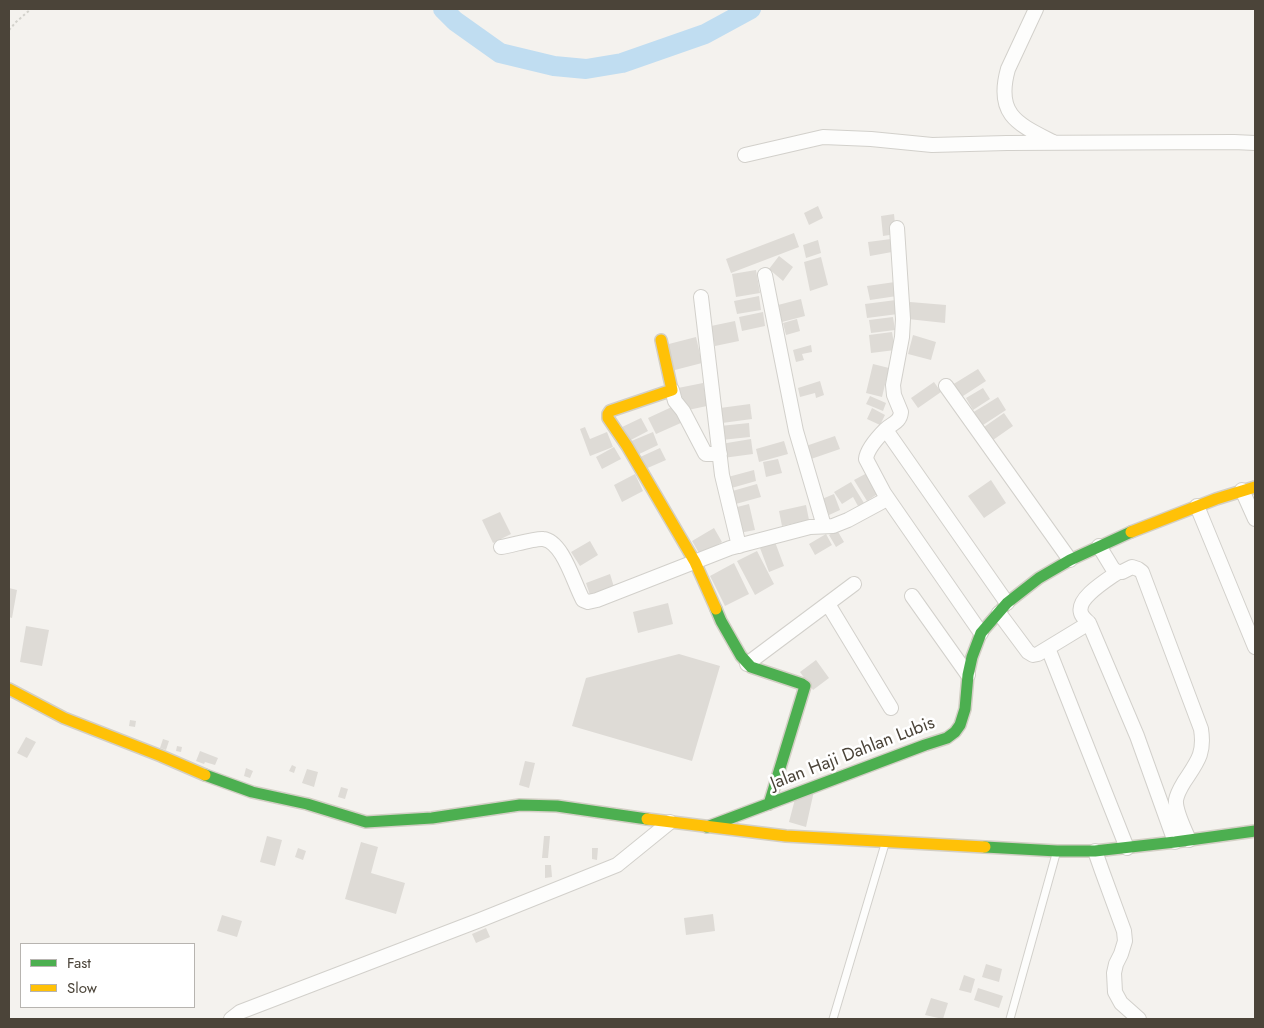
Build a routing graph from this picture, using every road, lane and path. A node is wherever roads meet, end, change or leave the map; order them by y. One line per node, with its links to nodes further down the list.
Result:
1 (31, 9): 3 (path)
2 (1036, 9): 5 (street)
3 (9, 30)
4 (1255, 143): 5 (street)
5 (1056, 144): 6 (street)
6 (744, 155)
7 (897, 228): 13 (street)
8 (765, 274): 19 (street)
9 (701, 297): 14 (street)
10 (661, 340): 12 (main road)
11 (946, 386): 23 (street)
12 (672, 390): 14 (street); 24 (main road)
13 (886, 430): 16 (street); 29 (street)
14 (720, 454): 20 (street)
15 (1248, 488): 17 (main road, Jalan Haji Dahlan Lubis); 18 (street)
16 (888, 499): 19 (street); 31 (street)
17 (1197, 506): 21 (main road, Jalan Haji Dahlan Lubis); 32 (street)
18 (1255, 519)
19 (824, 526): 20 (street)
20 (739, 546): 24 (street)
21 (1100, 546): 23 (main road, Jalan Haji Dahlan Lubis); 25 (street)
22 (501, 548): 24 (street)
23 (1070, 560): 29 (main road, Jalan Haji Dahlan Lubis)
24 (695, 562): 34 (main road)
25 (1118, 572): 30 (street); 42 (street)
26 (854, 584): 28 (street)
27 (912, 596): 35 (street)
28 (828, 604): 34 (street); 37 (street)
29 (1003, 608): 31 (main road, Jalan Haji Dahlan Lubis); 33 (street)
30 (1089, 623): 33 (street); 42 (street)
31 (981, 633): 35 (main road, Jalan Haji Dahlan Lubis)
32 (1255, 647)
33 (1048, 648): 44 (street)
34 (747, 664): 38 (main road)
35 (968, 675): 38 (main road, Jalan Haji Dahlan Lubis)
36 (9, 688): 39 (main road)
37 (891, 708)
38 (769, 804): 40 (main road, Jalan Haji Dahlan Lubis)
39 (670, 822): 40 (main road); 47 (street)
40 (707, 827): 43 (main road)
41 (1255, 831): 42 (main road)
42 (1182, 841): 44 (main road)
43 (886, 842): 46 (main road); 48 (lane)
44 (1127, 848): 45 (main road)
45 (1096, 851): 46 (main road); 50 (street)
46 (1057, 852): 49 (lane)
47 (231, 1019)
48 (833, 1019)
49 (1010, 1019)
50 (1139, 1019)

